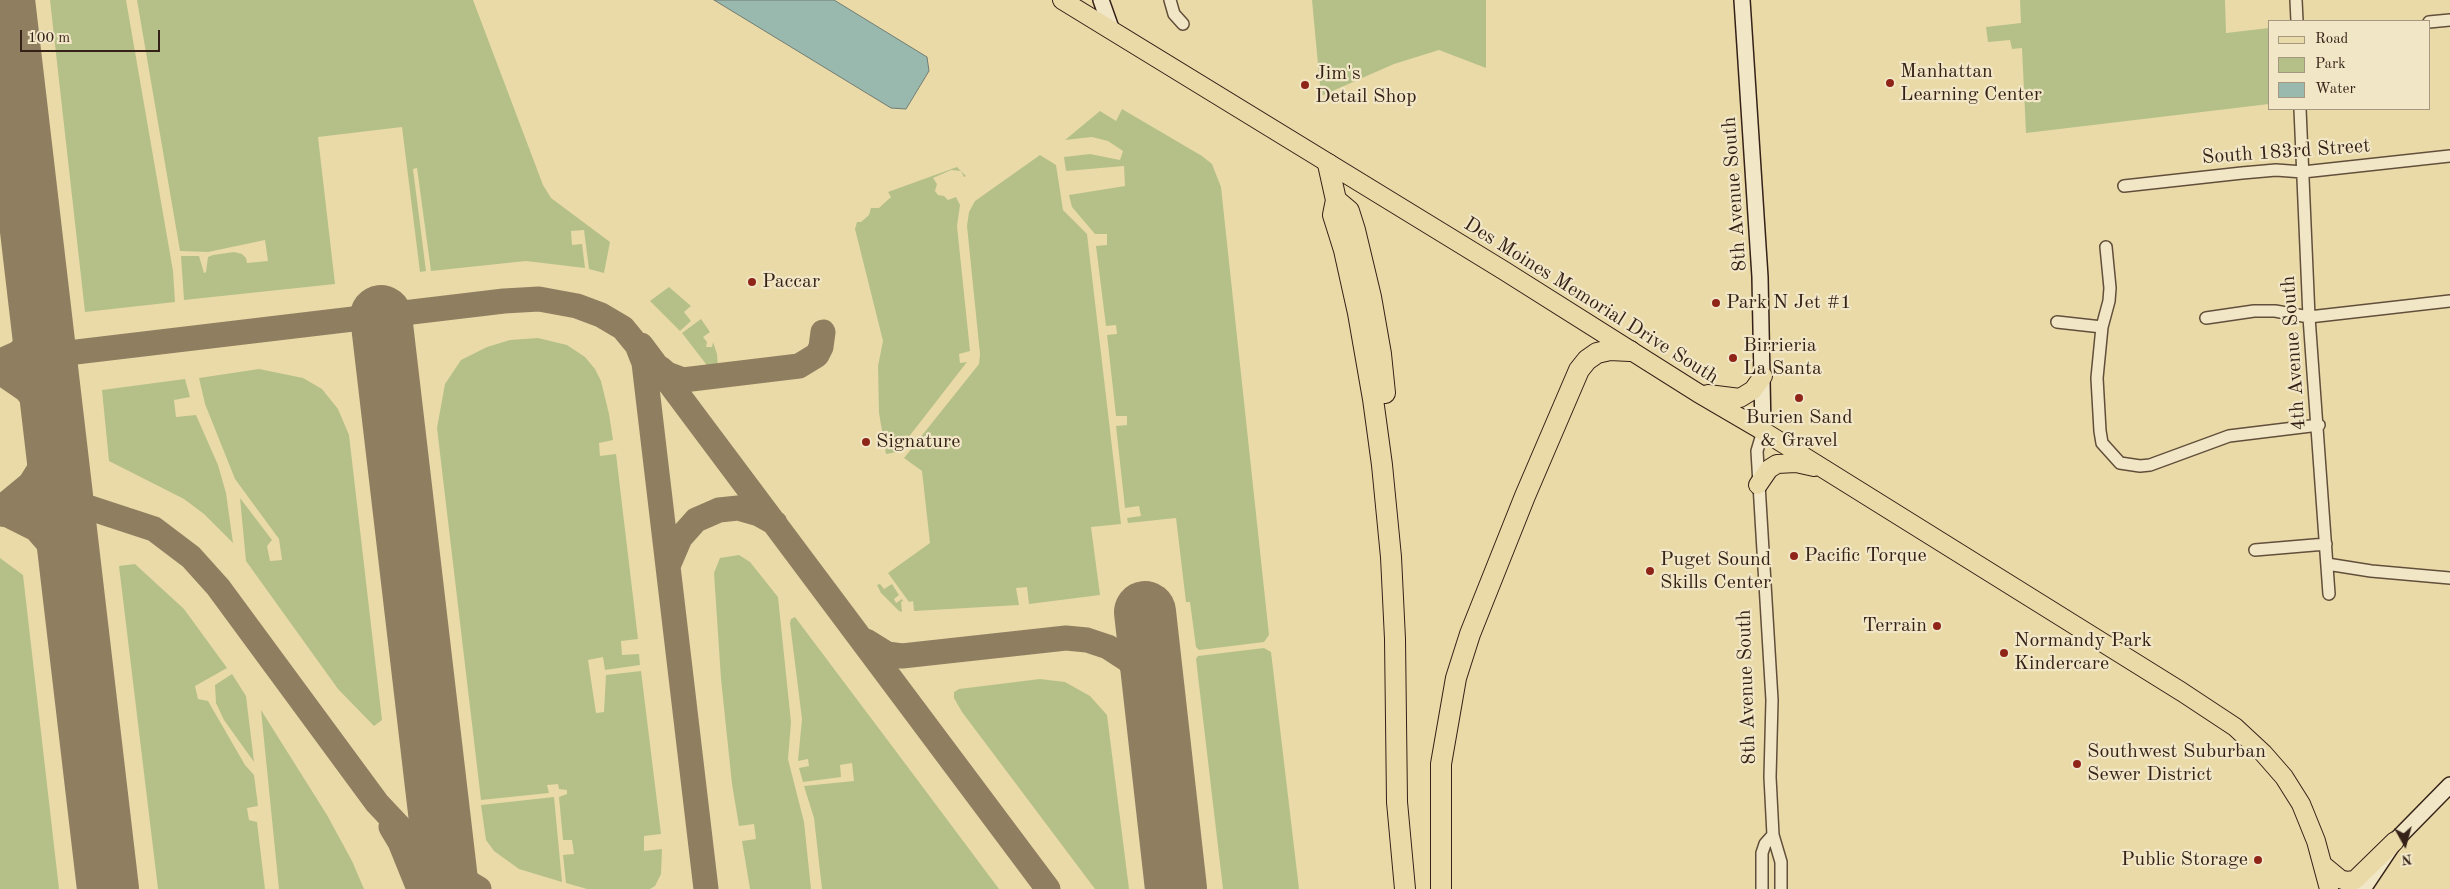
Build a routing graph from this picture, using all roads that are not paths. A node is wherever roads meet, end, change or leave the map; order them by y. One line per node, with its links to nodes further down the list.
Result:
1 (1101, 0): 10 (street)
2 (1170, 0): 9 (street)
3 (1742, 0): 24 (street, 8th Avenue South)
4 (2296, 0): 6 (street)
5 (1070, 2): 10 (main road, Des Moines Memorial Drive South)
6 (2297, 20)
7 (2450, 20): 8 (street)
8 (2430, 22)
9 (1183, 24)
10 (1112, 31): 13 (main road, Des Moines Memorial Drive South)
11 (2300, 110): 14 (street, 4th Avenue South)
12 (2450, 156): 14 (street, South 183rd Street)
13 (1328, 164): 16 (highway); 23 (main road, Des Moines Memorial Drive South)
14 (2303, 172): 15 (street, South 183rd Street); 19 (street, 4th Avenue South)
15 (2124, 186)
16 (1336, 200): 39 (highway); 40 (highway)
17 (2106, 247): 22 (street)
18 (2450, 301): 19 (street)
19 (2309, 317): 20 (street); 26 (street, 4th Avenue South)
20 (2206, 318)
21 (2057, 322): 22 (street)
22 (2102, 327): 26 (street)
23 (1630, 350): 25 (main road, Des Moines Memorial Drive South); 41 (highway)
24 (1763, 376): 25 (main road); 27 (street, 8th Avenue South)
25 (1698, 393): 27 (main road, Des Moines Memorial Drive South)
26 (2318, 425): 30 (street, 4th Avenue South)
27 (1763, 431): 28 (main road, Des Moines Memorial Drive South); 29 (street, 8th Avenue South)
28 (1826, 470): 29 (main road); 38 (main road, Des Moines Memorial Drive South)
29 (1758, 485): 36 (street, 8th Avenue South)
30 (2326, 544): 31 (street); 32 (street, 4th Avenue South)
31 (2255, 550)
32 (2327, 564): 33 (street); 34 (street, 4th Avenue South)
33 (2450, 578)
34 (2329, 594)
35 (2450, 785): 37 (street)
36 (1773, 835): 42 (street); 43 (street, 8th Avenue South)
37 (2395, 842): 38 (main road); 45 (street)
38 (2324, 865): 44 (main road, Des Moines Memorial Drive South)
39 (1405, 889)
40 (1415, 889)
41 (1440, 889)
42 (1762, 889)
43 (1781, 889)
44 (2329, 889)
45 (2363, 889)

